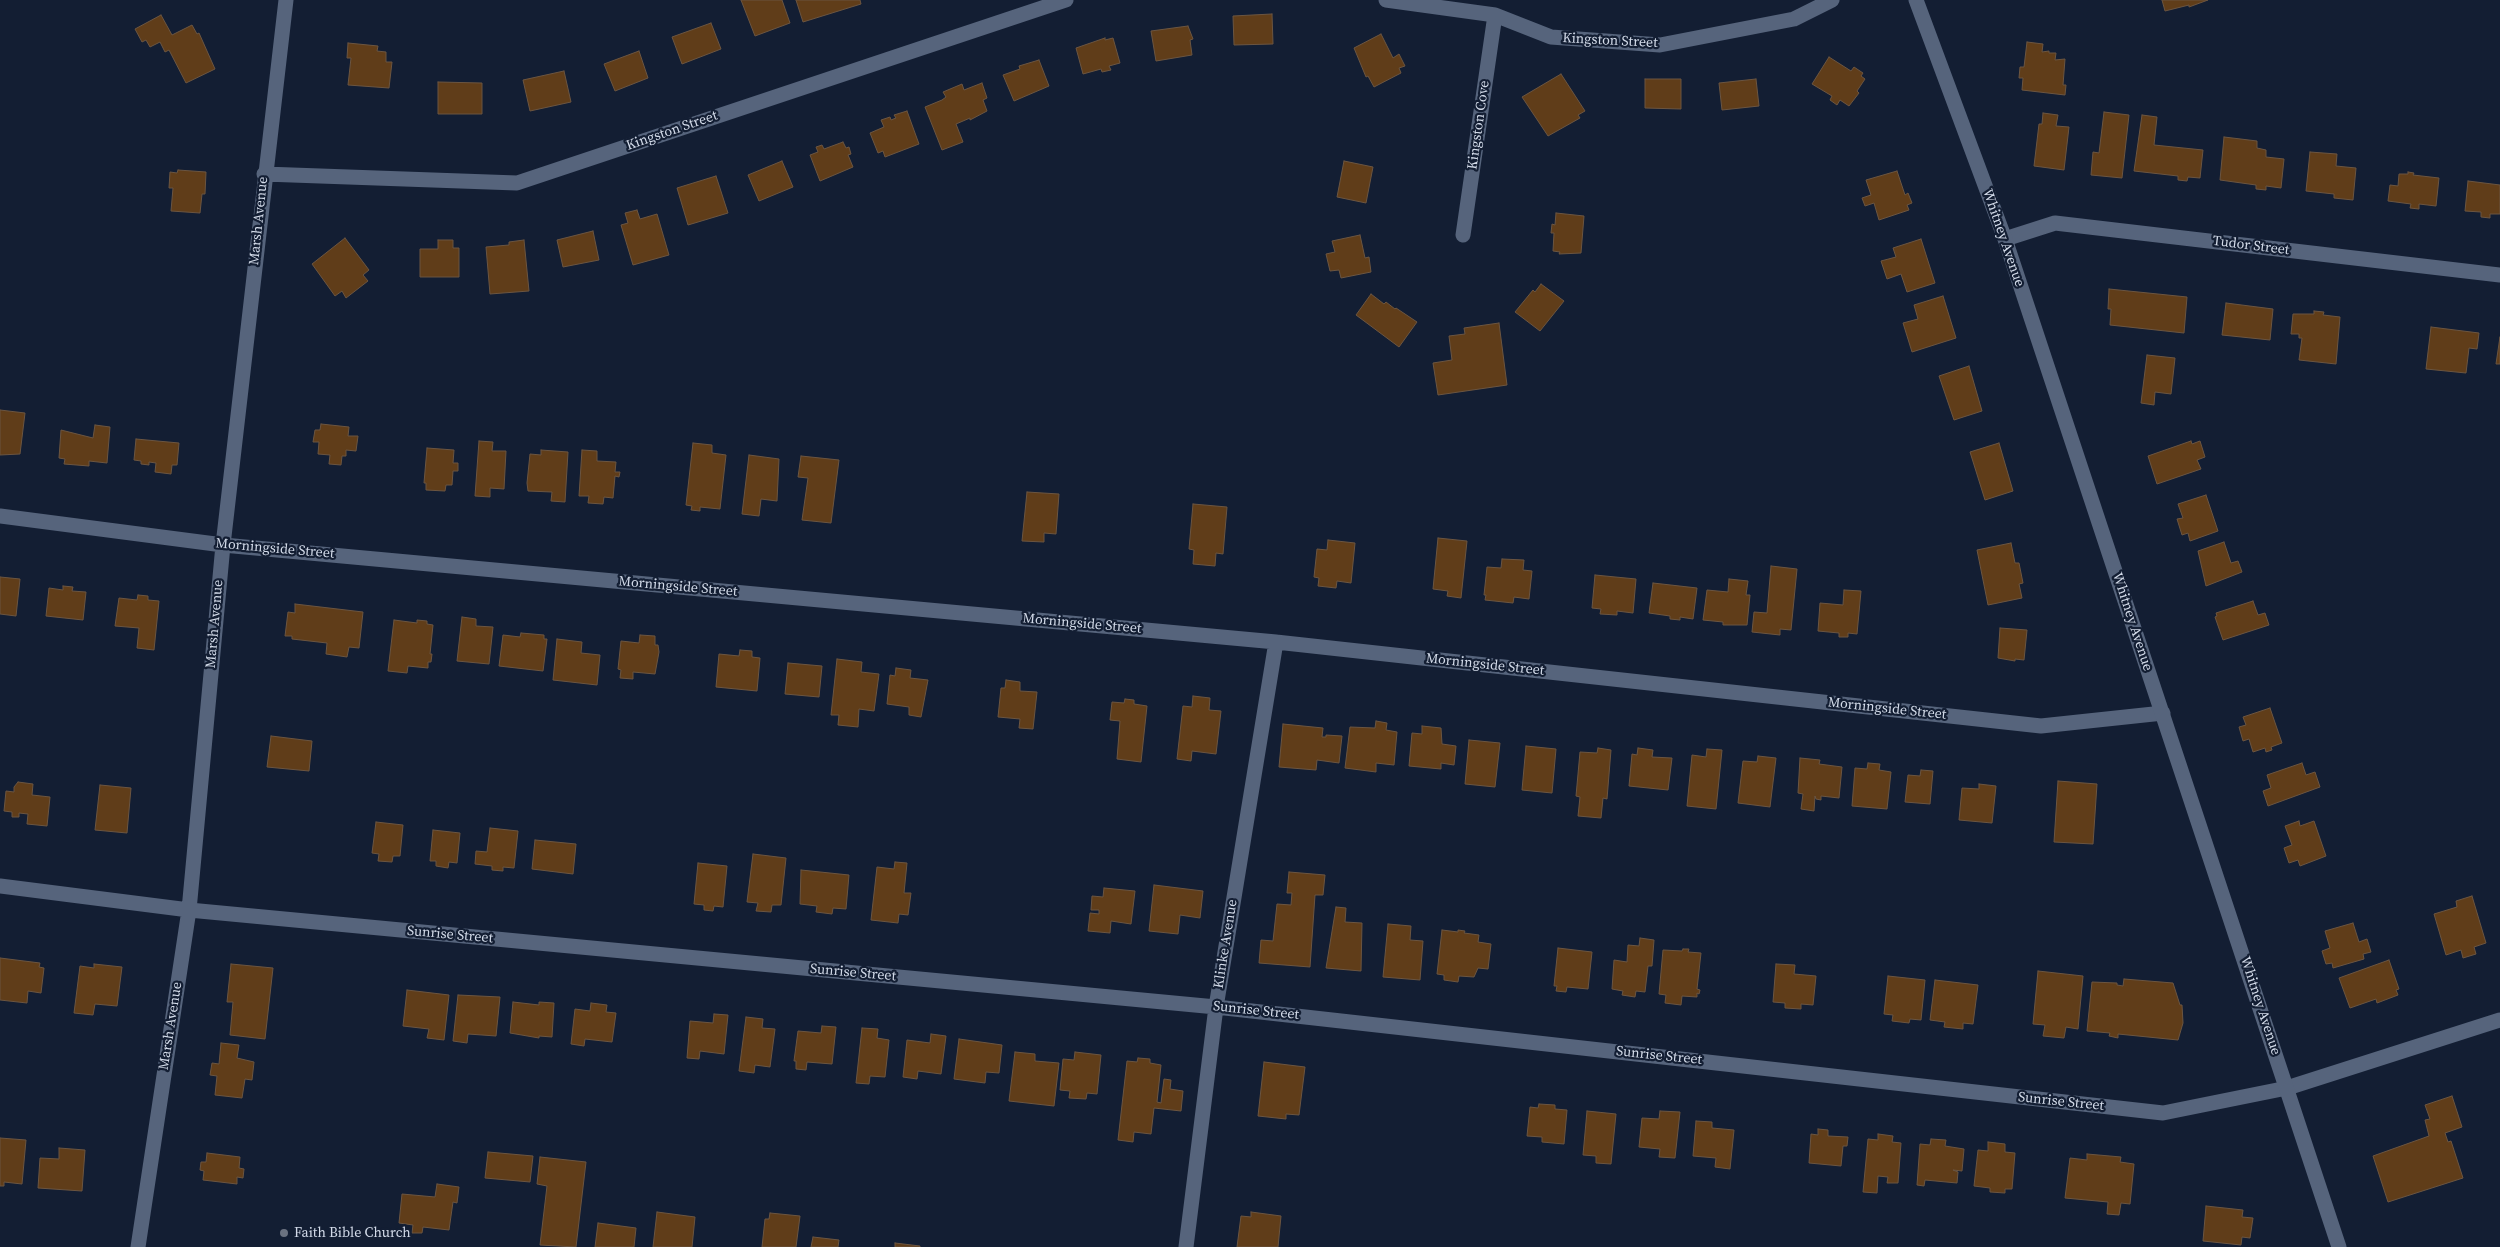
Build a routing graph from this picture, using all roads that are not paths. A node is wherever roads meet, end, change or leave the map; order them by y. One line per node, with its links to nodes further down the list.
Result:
1 (1066, 0): 7 (street, Kingston Street)
2 (1386, 0): 6 (street, Kingston Street)
3 (1832, 0): 6 (street, Kingston Street)
4 (1916, 0): 9 (street, Whitney Avenue)
5 (284, 1): 7 (street, Marsh Avenue)
6 (1495, 15): 8 (street, Kingston Cove)
7 (264, 174): 12 (street, Marsh Avenue)
8 (1463, 235)
9 (2005, 240): 10 (street, Tudor Street); 14 (street, Whitney Avenue)
10 (2500, 274)
11 (0, 516): 12 (street, Morningside Street)
12 (223, 545): 13 (street, Morningside Street); 16 (street, Marsh Avenue)
13 (1276, 642): 14 (street, Morningside Street); 17 (street, Klinke Avenue)
14 (2163, 713): 19 (street, Whitney Avenue)
15 (0, 886): 16 (street, Sunrise Street)
16 (188, 910): 17 (street, Sunrise Street); 20 (street, Marsh Avenue)
17 (1216, 1007): 19 (street, Sunrise Street); 21 (street, Klinke Avenue)
18 (2500, 1020): 19 (street, Sunrise Street)
19 (2287, 1088): 22 (street, Whitney Avenue)
20 (138, 1247)
21 (1186, 1247)
22 (2339, 1247)

